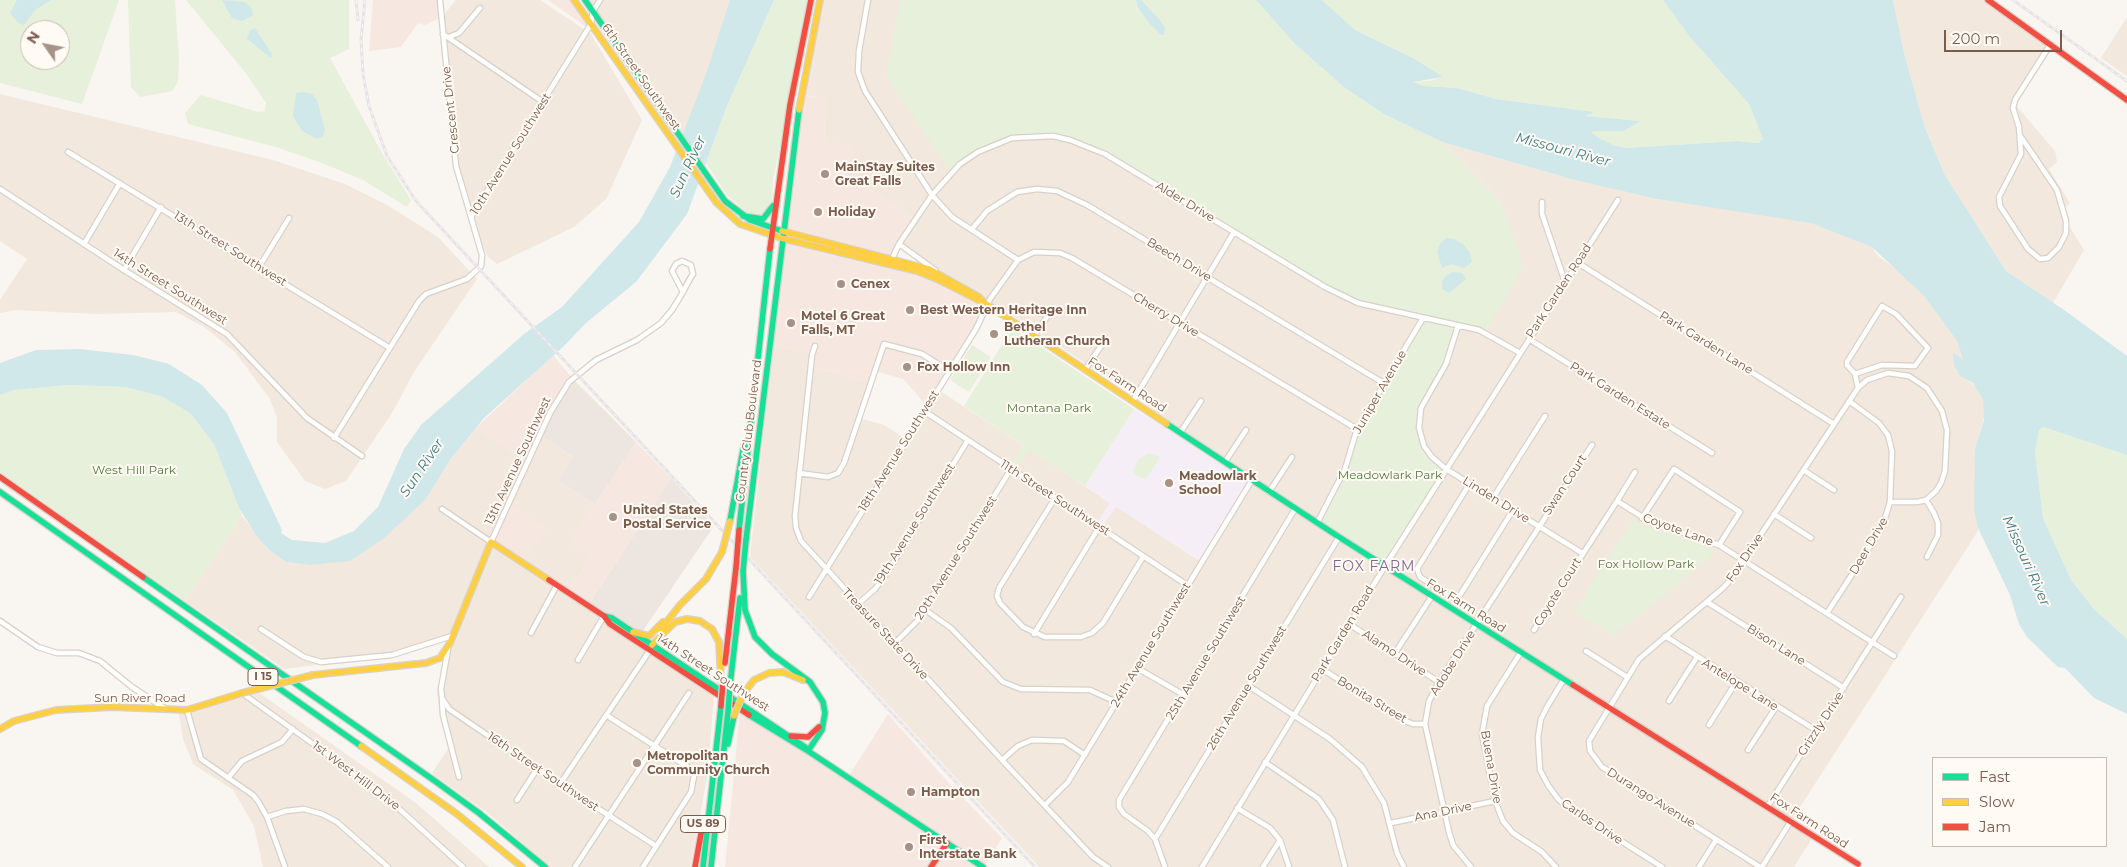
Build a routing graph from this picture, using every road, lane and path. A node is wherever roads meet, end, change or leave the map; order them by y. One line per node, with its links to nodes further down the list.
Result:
1 (440, 0): 12 (street, Crescent Drive)
2 (574, 0): 11 (main road, 6th Street Southwest)
3 (585, 0): 10 (main road, 6th Street Southwest)
4 (600, 0): 10 (street)
5 (811, 0): 22 (main road, Country Club Boulevard)
6 (820, 0): 29 (main road, Country Club Boulevard)
7 (868, 0): 20 (street)
8 (1988, 0): 13 (main road)
9 (480, 8): 12 (street)
10 (592, 11): 11 (street, 10th Avenue Southwest); 25 (main road, 6th Street Southwest)
11 (591, 24): 15 (street, 10th Avenue Southwest); 32 (main road, 6th Street Southwest)
12 (445, 36): 15 (street); 26 (street, Crescent Drive)
13 (2050, 45): 14 (main road); 16 (street)
14 (2127, 100)
15 (543, 102): 26 (street, 10th Avenue Southwest)
16 (2020, 137): 16 (street)
17 (68, 152): 18 (street, 13th Street Southwest)
18 (120, 183): 24 (street, 13th Street Southwest); 34 (street)
19 (0, 189): 34 (street, 14th Street Southwest)
20 (932, 195): 30 (street); 31 (street, Alder Drive); 35 (street, Alder Drive)
21 (1618, 200): 38 (street, Park Garden Road)
22 (775, 202): 25 (main road); 28 (main road, Country Club Boulevard)
23 (1542, 202): 44 (street)
24 (161, 207): 40 (street, 13th Street Southwest); 41 (street)
25 (743, 216): 28 (main road, 6th Street Southwest)
26 (471, 217): 55 (street, 10th Avenue Southwest)
27 (289, 218): 40 (street)
28 (772, 228): 29 (main road, 6th Street Southwest); 32 (main road, Country Club Boulevard)
29 (782, 230): 33 (main road, Country Club Boulevard); 36 (main road, Fox Farm Road)
30 (972, 230): 37 (street); 43 (street, Beech Drive)
31 (1234, 232): 43 (street); 48 (street, Alder Drive)
32 (771, 235): 33 (main road, 6th Street Southwest); 67 (main road, Country Club Boulevard)
33 (781, 238): 39 (main road, Fox Farm Road); 113 (main road, Country Club Boulevard, bridge)
34 (84, 244): 41 (street, 14th Street Southwest)
35 (899, 244): 36 (street, Alder Drive); 42 (street, Fox Farm Road)
36 (892, 258): 39 (street, Alder Drive); 42 (main road, Fox Farm Road)
37 (1018, 260): 46 (street); 49 (street, Cherry Drive)
38 (1578, 262): 44 (street, Park Garden Road); 68 (street, Park Garden Lane)
39 (890, 264): 46 (main road, Fox Farm Road)
40 (259, 267): 55 (street, 13th Street Southwest)
41 (124, 270): 72 (street, 14th Street Southwest)
42 (943, 275): 46 (main road, Fox Farm Road)
43 (1208, 277): 49 (street); 60 (street, Beech Drive)
44 (1565, 282): 52 (street, Park Garden Road)
45 (683, 292): 45 (street, 13th Avenue Southwest); 105 (street, 13th Avenue Southwest)
46 (988, 305): 51 (main road, Fox Farm Road); 57 (street, 18th Avenue Southwest)
47 (1051, 311): 51 (street)
48 (1423, 318): 50 (street, Alder Drive); 60 (street, Juniper Avenue)
49 (1181, 323): 62 (street); 69 (street, Cherry Drive)
50 (1458, 326): 56 (street, Alder Drive); 80 (street, Linden Drive)
51 (1034, 336): 58 (main road, Fox Farm Road)
52 (1529, 340): 56 (street, Park Garden Road); 75 (street, Park Garden Estate)
53 (1103, 343): 58 (street)
54 (815, 346): 83 (street, Treasure State Drive)
55 (390, 348): 72 (street, 10th Avenue Southwest)
56 (1520, 353): 80 (street, Park Garden Road)
57 (949, 370): 65 (street, 18th Avenue Southwest); 83 (street)
58 (1085, 370): 62 (main road, Fox Farm Road)
59 (1855, 374): 59 (street); 61 (street)
60 (1385, 384): 69 (street, Juniper Avenue)
61 (1858, 388): 64 (street, Fox Drive); 92 (street, Fox Drive)
62 (1133, 401): 71 (main road, Fox Farm Road)
63 (1201, 401): 71 (street)
64 (1849, 401): 68 (street, Fox Drive); 94 (street, Deer Drive)
65 (924, 411): 73 (street, 11th Street Southwest); 112 (street, 18th Avenue Southwest)
66 (1545, 416): 91 (street)
67 (752, 419): 123 (main road, bridge); 149 (main road, Country Club Boulevard, bridge)
68 (1834, 424): 81 (street, Fox Drive)
69 (1357, 428): 100 (street, Juniper Avenue)
70 (1246, 430): 78 (street)
71 (1180, 433): 78 (main road, Fox Farm Road)
72 (334, 438): 76 (street, 14th Street Southwest)
73 (968, 440): 79 (street, 11th Street Southwest); 120 (street, 19th Avenue Southwest)
74 (1592, 444): 101 (street, Swan Court)
75 (1712, 452)
76 (362, 456)
77 (1292, 457): 89 (street)
78 (1226, 462): 85 (main road, Fox Farm Road)
79 (1011, 469): 90 (street, 11th Street Southwest); 121 (street, 20th Avenue Southwest)
80 (1446, 469): 86 (street, Linden Drive); 111 (street, Park Garden Road)
81 (1805, 471): 87 (street); 98 (street, Fox Drive)
82 (1635, 472): 93 (street)
83 (799, 474): 112 (street, Treasure State Drive)
84 (0, 477): 195 (main road, I 15)
85 (1252, 480): 89 (main road, Fox Farm Road); 115 (street, 24th Avenue Southwest)
86 (1470, 483): 91 (street, Linden Drive); 97 (street)
87 (1834, 490)
88 (0, 492): 205 (main road, I 15)
89 (1269, 492): 96 (main road, Fox Farm Road)
90 (1055, 498): 102 (street, 11th Street Southwest); 132 (street)
91 (1493, 498): 97 (street, Linden Drive)
92 (1926, 500): 94 (street); 109 (street)
93 (1617, 501): 99 (street, Coyote Lane); 107 (street)
94 (1890, 502): 122 (street, Deer Drive)
95 (442, 509): 105 (street, 14th Street Southwest)
96 (1295, 509): 100 (main road, Fox Farm Road); 156 (street, 25th Avenue Southwest)
97 (1513, 510): 101 (street, Linden Drive)
98 (1774, 514): 104 (street); 110 (street, Fox Drive)
99 (1642, 518): 106 (street, Coyote Lane); 106 (street)
100 (1317, 523): 103 (main road, Fox Farm Road)
101 (1538, 526): 107 (street, Linden Drive); 127 (street, Adobe Drive)
102 (1099, 527): 108 (street, 11th Street Southwest); 132 (street)
103 (1339, 537): 111 (main road, Fox Farm Road); 152 (street, 26th Avenue Southwest)
104 (1811, 538)
105 (492, 542): 114 (main road, 14th Street Southwest); 133 (main road, 13th Avenue Southwest)
106 (1719, 544): 110 (street, Coyote Lane)
107 (1582, 553): 129 (street, Coyote Court)
108 (1143, 557): 115 (street, 11th Street Southwest); 132 (street)
109 (1927, 557)
110 (1743, 560): 119 (street, Fox Drive); 122 (street, Coyote Lane)
111 (1385, 566): 116 (main road, Fox Farm Road); 126 (street, Park Garden Road)
112 (826, 570): 117 (street, 18th Avenue Southwest); 120 (street, Treasure State Drive)
113 (743, 572): 175 (main road); 184 (main road, Country Club Boulevard, bridge)
114 (558, 585): 124 (main road, 14th Street Southwest); 130 (street)
115 (1187, 585): 145 (street, 24th Avenue Southwest)
116 (1432, 596): 127 (main road, Fox Farm Road); 141 (street)
117 (809, 597)
118 (1901, 597): 135 (street, Grizzly Drive)
119 (1707, 602): 134 (street, Fox Drive); 153 (street, Bison Lane)
120 (858, 604): 137 (street, Treasure State Drive)
121 (924, 609): 137 (street, 20th Avenue Southwest); 159 (street)
122 (1827, 613): 135 (street, Coyote Lane)
123 (672, 614): 131 (main road); 138 (main road)
124 (604, 616): 131 (main road, 14th Street Southwest); 138 (main road, 14th Street Southwest); 144 (street)
125 (0, 621): 162 (street)
126 (1349, 624): 141 (street, Alamo Drive); 146 (street, Park Garden Road)
127 (1477, 624): 140 (main road, Fox Farm Road); 150 (street, Adobe Drive)
128 (261, 629): 133 (street)
129 (1534, 630)
130 (530, 632)
131 (633, 632): 138 (main road, 14th Street Southwest)
132 (1034, 634)
133 (452, 636): 136 (main road, 13th Avenue Southwest)
134 (1665, 636): 143 (street, Antelope Lane); 147 (street, Fox Drive)
135 (1873, 642): 142 (street, Coyote Lane); 153 (street, Grizzly Drive)
136 (450, 643): 154 (main road, Sun River Road, bridge); 157 (street, 13th Avenue Southwest)
137 (895, 643): 177 (street, Treasure State Drive)
138 (651, 647): 149 (main road); 165 (street); 172 (main road, 14th Street Southwest); 175 (main road, 14th Street Southwest)
139 (1586, 651): 147 (street)
140 (1521, 652): 148 (main road, Fox Farm Road); 186 (street, Buena Drive)
141 (1395, 654): 150 (street, Alamo Drive)
142 (1894, 656)
143 (1697, 657): 151 (street, Antelope Lane); 158 (street)
144 (578, 660)
145 (1137, 668): 156 (street); 159 (street, 24th Avenue Southwest)
146 (1322, 669): 164 (street, Park Garden Road); 166 (street, Bonita Street)
147 (1628, 677): 160 (street, Fox Drive)
148 (1564, 679): 160 (main road, Fox Farm Road); 224 (street, Carlos Drive)
149 (722, 681): 182 (main road, Country Club Boulevard, bridge)
150 (1439, 682): 166 (street, Adobe Drive)
151 (1736, 682): 161 (street, Antelope Lane); 167 (street)
152 (1249, 686): 164 (street); 196 (street, 26th Avenue Southwest)
153 (1844, 688): 171 (street, Grizzly Drive)
154 (242, 693): 163 (main road, Sun River Road); 170 (street, 1st West Hill Drive)
155 (689, 693): 173 (street)
156 (1184, 695): 196 (street, 25th Avenue Southwest)
157 (442, 698): 179 (street, 16th Street Southwest); 180 (street)
158 (1669, 701)
159 (1116, 702): 176 (street, 24th Avenue Southwest)
160 (1608, 707): 188 (main road, Fox Farm Road); 198 (street, Durango Avenue)
161 (1776, 707): 171 (street, Antelope Lane); 174 (street)
162 (166, 709): 163 (main road, Sun River Road); 169 (main road, Sun River Road)
163 (187, 710): 181 (street)
164 (1294, 714): 178 (street, Park Garden Road); 194 (street)
165 (606, 715): 173 (street); 183 (street)
166 (1425, 724): 190 (street, Adobe Drive)
167 (1709, 725)
168 (820, 726): 172 (main road); 175 (main road); 184 (main road, bridge)
169 (0, 729)
170 (292, 729): 181 (street); 204 (street, 1st West Hill Drive)
171 (1817, 732): 188 (street, Grizzly Drive)
172 (791, 736): 175 (main road, 14th Street Southwest)
173 (654, 746): 191 (street); 200 (street)
174 (1748, 750)
175 (808, 751): 199 (main road, 14th Street Southwest)
176 (1084, 754): 177 (street); 187 (street, 24th Avenue Southwest)
177 (1002, 760): 187 (street, Treasure State Drive)
178 (1265, 762): 189 (street, Park Garden Road); 220 (street)
179 (537, 769): 183 (street, 16th Street Southwest); 185 (street)
180 (458, 777)
181 (228, 778): 192 (street)
182 (712, 782): 210 (main road, US 89); 211 (main road)
183 (560, 784): 191 (street, 16th Street Southwest)
184 (718, 797): 212 (main road, Country Club Boulevard)
185 (518, 800)
186 (1495, 801): 190 (street, Ana Drive); 223 (street, Buena Drive)
187 (1045, 805): 215 (street, Treasure State Drive)
188 (1768, 806): 193 (main road, Fox Farm Road)
189 (1237, 808): 197 (street); 217 (street, Park Garden Road)
190 (1445, 813): 194 (street, Ana Drive); 222 (street, Adobe Drive)
191 (608, 815): 200 (street, 16th Street Southwest); 208 (street)
192 (267, 817): 202 (street); 203 (street)
193 (1791, 821): 201 (main road, Fox Farm Road); 226 (street)
194 (1391, 823): 221 (street)
195 (508, 836): 206 (main road, I 15); 207 (main road)
196 (1155, 839): 216 (street)
197 (1280, 840): 218 (street); 219 (street)
198 (1716, 840): 225 (street); 226 (street, Durango Avenue)
199 (947, 843): 213 (main road); 214 (main road, 14th Street Southwest)
200 (656, 846): 209 (street)
201 (1860, 865)
202 (284, 867)
203 (388, 867)
204 (463, 867)
205 (522, 867)
206 (540, 867)
207 (545, 867)
208 (575, 867)
209 (642, 867)
210 (695, 867)
211 (703, 867)
212 (711, 867)
213 (931, 867)
214 (983, 867)
215 (1108, 867)
216 (1165, 867)
217 (1202, 867)
218 (1263, 867)
219 (1289, 867)
220 (1345, 867)
221 (1404, 867)
222 (1470, 867)
223 (1556, 867)
224 (1662, 867)
225 (1698, 867)
226 (1761, 867)

